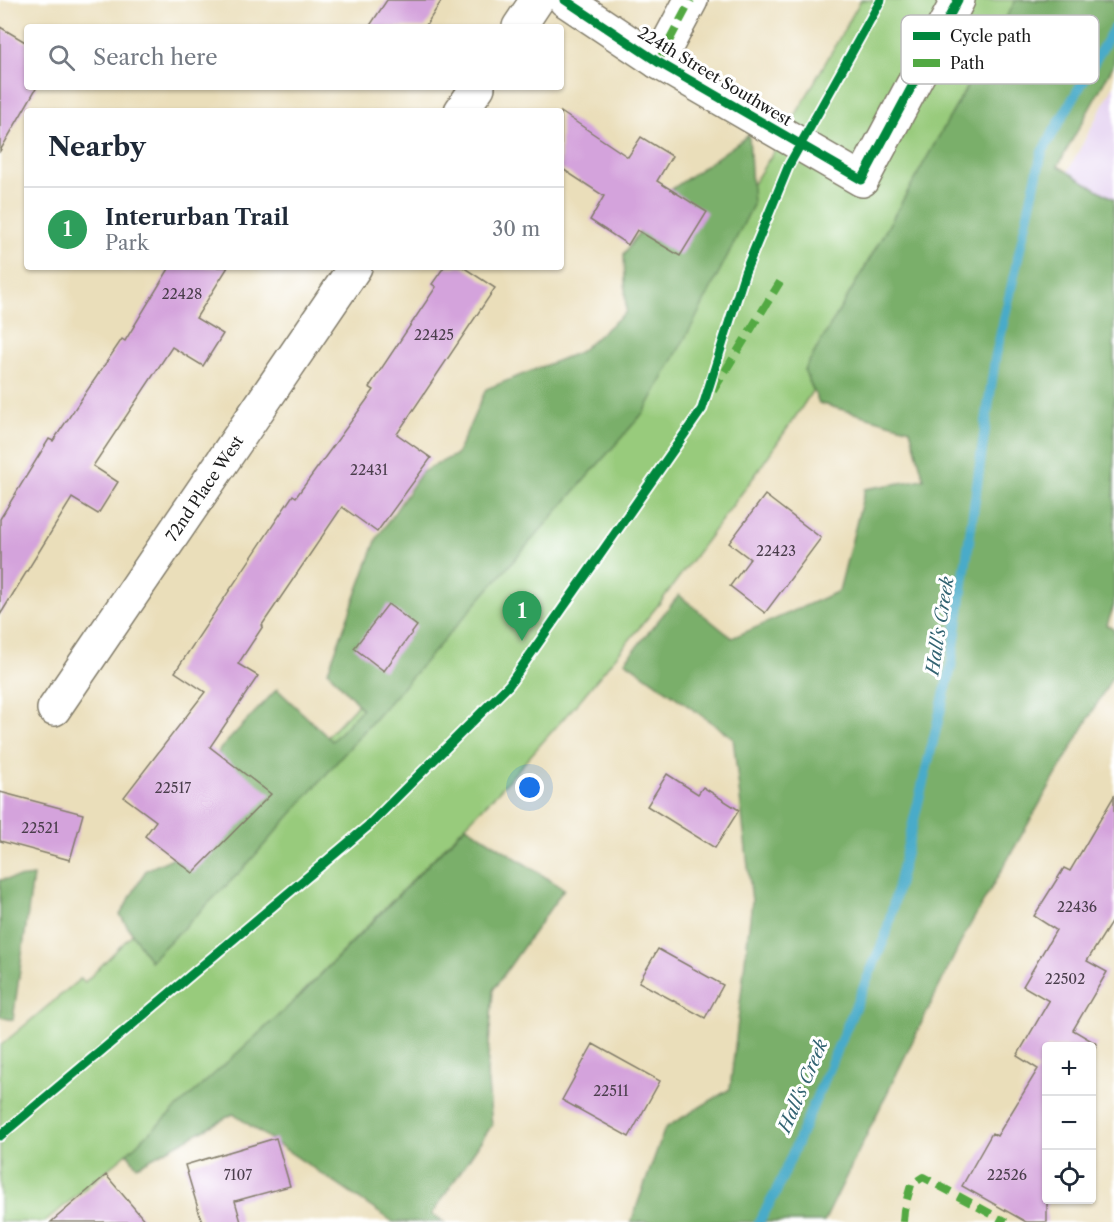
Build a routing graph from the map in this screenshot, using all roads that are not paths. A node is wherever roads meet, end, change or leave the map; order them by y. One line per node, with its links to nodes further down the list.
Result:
1 (537, 0): 6 (street)
2 (565, 0): 7 (street, 224th Street Southwest)
3 (691, 0): 7 (street)
4 (958, 0): 5 (street, 224th Street Southwest)
5 (950, 15)
6 (521, 24)
7 (658, 62): 8 (street, 224th Street Southwest)
8 (913, 84)
9 (476, 90): 10 (street)
10 (463, 108)
11 (353, 270): 12 (street, 72nd Place West)
12 (54, 709)

